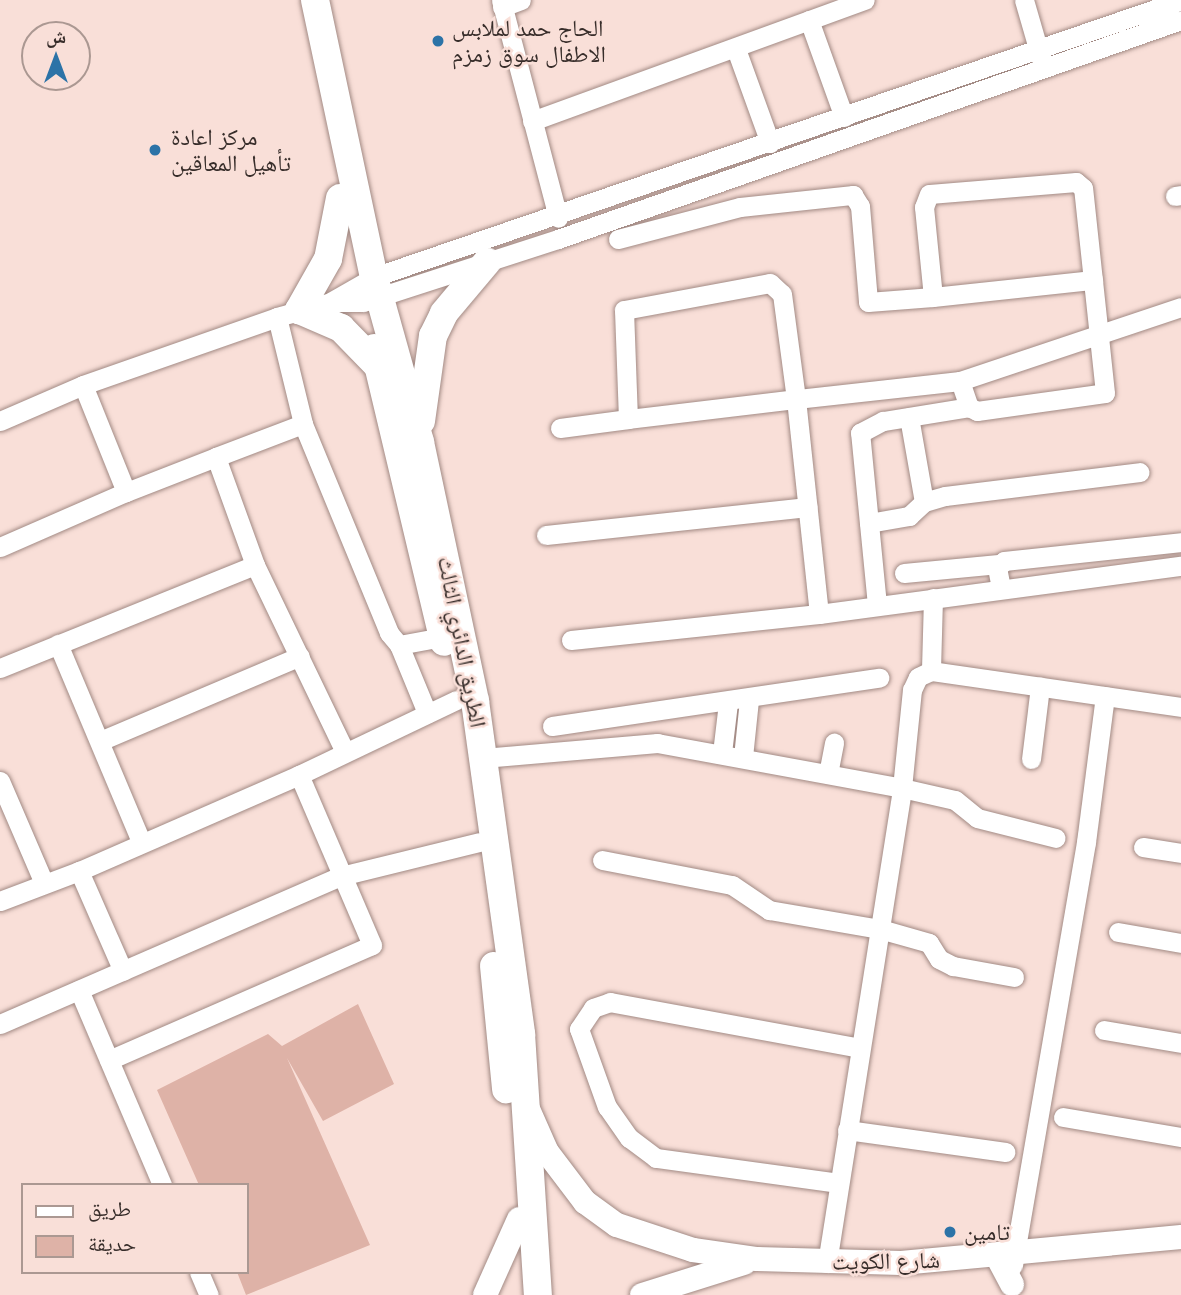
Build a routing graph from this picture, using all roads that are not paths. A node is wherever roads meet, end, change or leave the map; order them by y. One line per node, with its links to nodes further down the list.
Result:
1 (297, 0): 14 (highway, الطريق الدائري الثالث)
2 (315, 0): 19 (highway, الطريق الدائري الثالث)
3 (865, 0): 7 (street)
4 (1024, 0): 10 (street)
5 (1181, 0): 10 (street)
6 (508, 2): 12 (street)
7 (809, 20): 9 (street); 11 (street)
8 (1181, 20): 10 (street)
9 (736, 49): 12 (street); 13 (street)
10 (1040, 57): 11 (street); 17 (street)
11 (844, 117): 13 (street)
12 (532, 121): 15 (street)
13 (770, 143): 15 (street)
14 (341, 198): 19 (highway, الطريق الدائري الثالث); 22 (highway)
15 (558, 218): 19 (street)
16 (618, 239): 20 (street)
17 (487, 262): 19 (street); 34 (highway)
18 (1093, 280): 20 (street); 20 (street); 23 (street)
19 (369, 290): 22 (street); 24 (highway, الطريق الدائري الثالث); 34 (highway, الطريق الدائري الثالث)
20 (933, 297)
21 (1181, 307): 23 (street)
22 (288, 313): 24 (highway); 26 (street); 32 (street)
23 (1102, 334): 25 (street); 28 (street)
24 (379, 367): 52 (highway, الطريق الدائري الثالث)
25 (960, 381): 27 (street); 28 (street)
26 (83, 385): 31 (street); 37 (street)
27 (796, 399): 30 (street); 30 (street); 39 (street)
28 (969, 407): 29 (street)
29 (909, 417): 38 (street); 40 (street)
30 (628, 419): 33 (street)
31 (0, 421)
32 (303, 424): 35 (street); 55 (street)
33 (560, 428)
34 (420, 442): 73 (highway, الطريق الدائري الثالث)
35 (216, 457): 37 (street); 45 (street)
36 (1140, 472): 38 (street)
37 (126, 492): 43 (street)
38 (924, 502): 40 (street)
39 (808, 507): 41 (street); 51 (street)
40 (869, 523): 50 (street)
41 (546, 535)
42 (1181, 542): 44 (street)
43 (0, 547)
44 (999, 564): 47 (street); 48 (street)
45 (255, 565): 54 (street); 56 (street)
46 (1181, 566): 48 (street)
47 (904, 573)
48 (1001, 588): 49 (street)
49 (933, 598): 50 (street); 58 (street)
50 (877, 606): 51 (street)
51 (819, 614): 53 (street)
52 (442, 637): 55 (street); 63 (highway, الطريق الدائري الثالث)
53 (571, 640)
54 (58, 644): 57 (street); 68 (street)
55 (400, 645): 66 (street)
56 (300, 656): 68 (street); 70 (street)
57 (2, 664)
58 (931, 671): 60 (street); 78 (street)
59 (879, 678): 62 (street)
60 (1040, 687): 61 (street); 74 (street)
61 (1105, 696): 65 (street); 109 (street)
62 (749, 700): 64 (street); 72 (street)
63 (456, 701): 66 (street); 81 (highway, الطريق الدائري الثالث)
64 (727, 703): 67 (street); 71 (street)
65 (1181, 707)
66 (427, 713): 70 (street)
67 (552, 726)
68 (100, 741): 80 (street)
69 (834, 743): 75 (street)
70 (344, 750): 76 (street)
71 (722, 753): 72 (street); 73 (street)
72 (743, 757): 75 (street)
73 (483, 758): 100 (highway, الطريق الدائري الثالث)
74 (1031, 759)
75 (828, 774): 78 (street)
76 (299, 775): 80 (street); 86 (street)
77 (0, 781): 87 (street)
78 (902, 789): 79 (street); 89 (street)
79 (1056, 838)
80 (141, 841): 85 (street)
81 (479, 842): 86 (street); 107 (highway, الطريق الدائري الثالث)
82 (1143, 847): 83 (street)
83 (1181, 853)
84 (602, 860): 89 (street)
85 (79, 871): 87 (street); 92 (street)
86 (341, 876): 92 (street); 99 (street)
87 (44, 883): 88 (street)
88 (0, 901)
89 (880, 929): 93 (street); 98 (street)
90 (1118, 932): 91 (street)
91 (1181, 943)
92 (123, 971): 94 (street)
93 (1014, 976)
94 (79, 990): 95 (street); 99 (street)
95 (0, 1024)
96 (1104, 1030): 97 (street)
97 (1181, 1043)
98 (860, 1048): 102 (street); 106 (street)
99 (109, 1060): 105 (street)
100 (524, 1102): 110 (main road, شارع الكويت); 117 (highway, الطريق الدائري الثالث)
101 (1063, 1117): 103 (street)
102 (847, 1130): 104 (street); 106 (street)
103 (1181, 1137)
104 (1005, 1152)
105 (161, 1183)
106 (839, 1183): 111 (street)
107 (519, 1219): 115 (main road); 116 (highway, الطريق الدائري الثالث)
108 (1181, 1237): 109 (main road, شارع الكويت)
109 (1006, 1255): 111 (main road, شارع الكويت); 113 (main road)
110 (757, 1259): 111 (main road, شارع الكويت); 118 (main road, شارع الكويت)
111 (827, 1263)
112 (200, 1274): 114 (street)
113 (1011, 1289)
114 (209, 1295)
115 (485, 1295)
116 (523, 1295)
117 (538, 1295)
118 (642, 1295)

